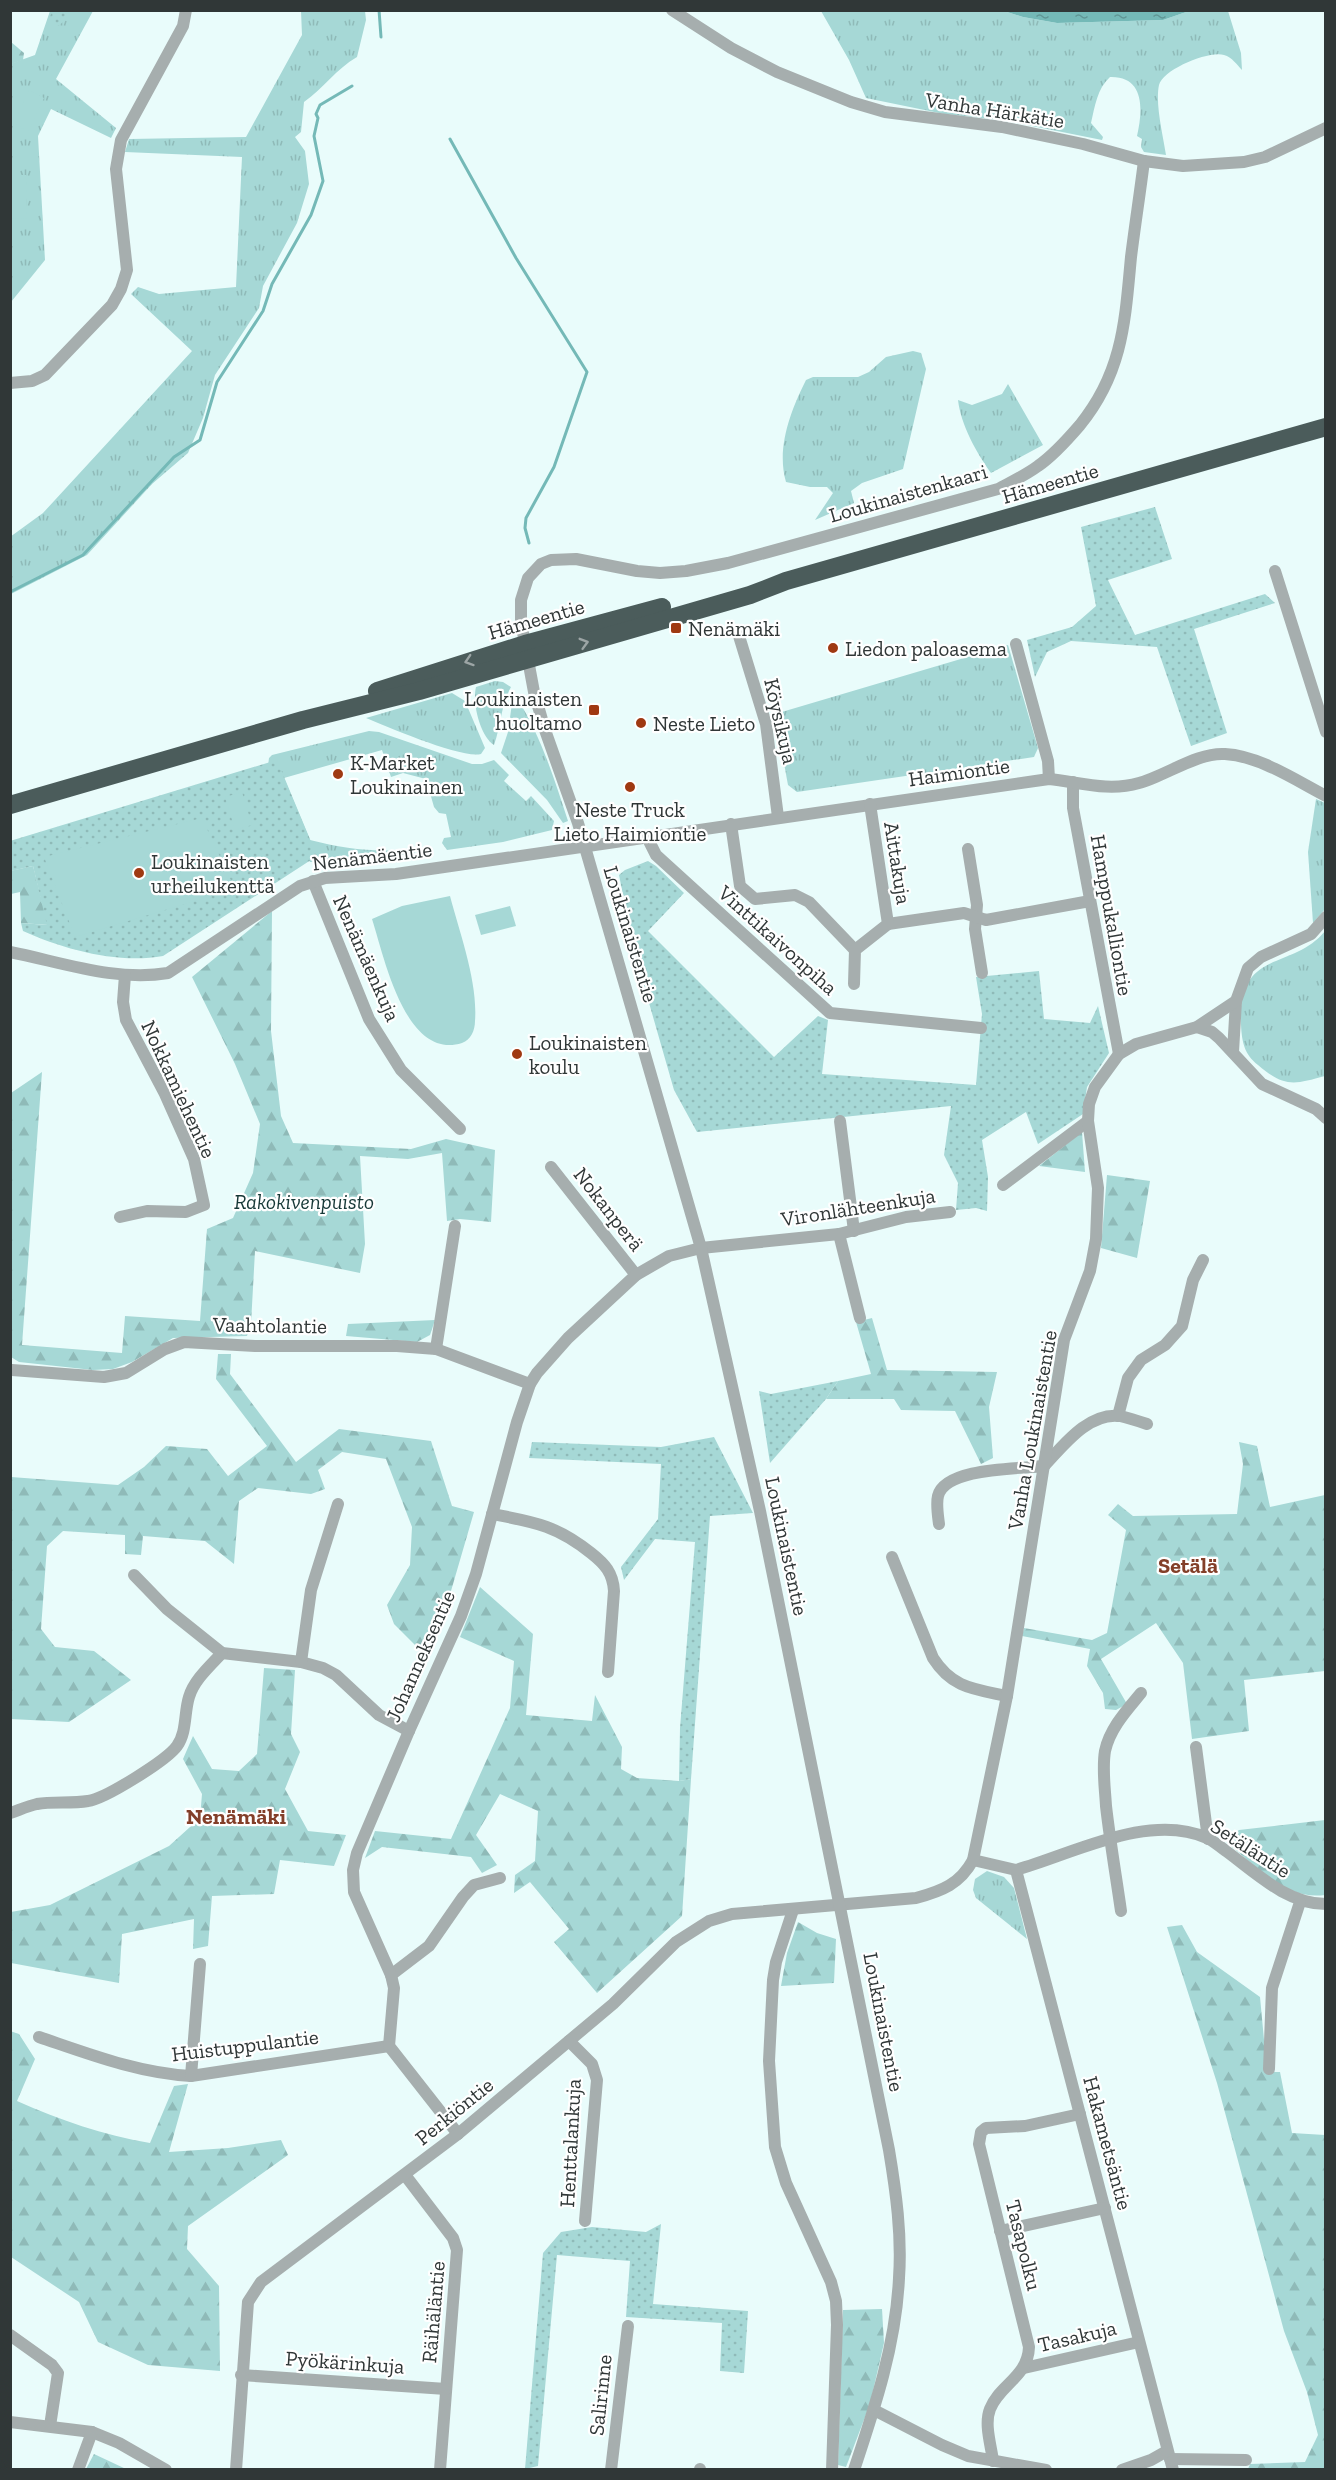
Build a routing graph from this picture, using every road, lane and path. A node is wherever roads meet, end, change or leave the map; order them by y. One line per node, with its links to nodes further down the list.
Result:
1 (186, 10): 5 (street)
2 (672, 10): 4 (street, Vanha Härkätie)
3 (1326, 128): 4 (street, Vanha Härkätie)
4 (1144, 161): 10 (street, Loukinaistenkaari)
5 (10, 383)
6 (1326, 427): 10 (highway, Hämeentie)
7 (1275, 571): 11 (street)
8 (739, 636): 17 (street, Köysikuja)
9 (1016, 644): 12 (street)
10 (527, 652): 16 (highway, Hämeentie); 20 (street, Loukinaistentie)
11 (1326, 732)
12 (1049, 779): 13 (street, Haimiontie); 15 (street, Haimiontie)
13 (1073, 782): 14 (street, Haimiontie); 23 (street, Hamppukalliontie)
14 (1326, 796)
15 (870, 804): 17 (street, Haimiontie); 26 (street, Aittakuja)
16 (10, 805)
17 (778, 817): 18 (street, Haimiontie)
18 (731, 824): 19 (street, Haimiontie); 27 (street)
19 (647, 837): 20 (street, Haimiontie); 34 (street, Vinttikaivonpiha)
20 (585, 847): 22 (street, Nenämäentie); 48 (street, Loukinaistentie)
21 (968, 849): 24 (street)
22 (313, 881): 30 (street, Nenämäentie); 40 (street, Nenämäenkuja)
23 (1090, 901): 24 (street); 36 (street, Hamppukalliontie)
24 (975, 917): 26 (street); 29 (street)
25 (1326, 917): 32 (street)
26 (888, 924): 27 (street, Aittakuja)
27 (855, 950): 31 (street)
28 (10, 952): 30 (street, Nenämäentie)
29 (982, 973)
30 (125, 975): 44 (street, Nokkamiehentie)
31 (854, 984)
32 (1236, 1001): 33 (street, Vanha Loukinaistentie); 35 (street)
33 (1197, 1027): 35 (street); 36 (street, Vanha Loukinaistentie)
34 (981, 1028)
35 (1233, 1052): 37 (street)
36 (1119, 1054): 39 (street, Vanha Loukinaistentie)
37 (1326, 1118)
38 (840, 1120): 46 (street)
39 (1088, 1121): 42 (street); 57 (street, Vanha Loukinaistentie)
40 (460, 1129)
41 (551, 1167): 50 (street, Nokanperä)
42 (1004, 1185)
43 (950, 1212): 46 (street, Vironlähteenkuja)
44 (120, 1217)
45 (455, 1227): 52 (street)
46 (854, 1231): 47 (street, Vironlähteenkuja)
47 (839, 1234): 48 (street, Vironlähteenkuja); 51 (street)
48 (701, 1248): 50 (street, Johanneksentie); 78 (street, Loukinaistentie)
49 (1203, 1260): 55 (street)
50 (636, 1275): 54 (street, Johanneksentie)
51 (860, 1318)
52 (436, 1349): 53 (street, Vaahtolantie); 54 (street, Vaahtolantie)
53 (12, 1371)
54 (530, 1384): 59 (street, Johanneksentie)
55 (1118, 1416): 56 (street); 57 (street)
56 (1147, 1424)
57 (1044, 1466): 60 (street); 67 (street, Vanha Loukinaistentie)
58 (338, 1504): 64 (street)
59 (492, 1514): 65 (street); 68 (street, Johanneksentie)
60 (939, 1524)
61 (892, 1557): 67 (street)
62 (134, 1575): 63 (street)
63 (222, 1653): 64 (street); 70 (street)
64 (301, 1662): 68 (street)
65 (608, 1672)
66 (1141, 1693): 71 (street)
67 (1007, 1696): 73 (street, Vanha Loukinaistentie)
68 (409, 1731): 82 (street, Johanneksentie)
69 (1196, 1747): 72 (street)
70 (10, 1813)
71 (1110, 1839): 72 (street, Setäläntie); 74 (street, Setäläntie); 80 (street)
72 (1208, 1839): 76 (street, Setäläntie)
73 (974, 1860): 74 (street); 78 (street, Vanha Loukinaistentie)
74 (1016, 1870): 88 (street, Hakametsäntie)
75 (500, 1878): 82 (street)
76 (1300, 1902): 77 (street, Setäläntie); 86 (street)
77 (1326, 1904)
78 (840, 1905): 79 (street, Perkiöntie); 100 (street, Loukinaistentie)
79 (794, 1910): 84 (street, Perkiöntie); 112 (street)
80 (1121, 1911)
81 (200, 1964): 87 (street)
82 (391, 1975): 85 (street, Johanneksentie)
83 (39, 2037): 87 (street, Huistuppulantie)
84 (569, 2041): 89 (street, Perkiöntie); 92 (street, Henttalankuja)
85 (389, 2046): 87 (street, Huistuppulantie); 89 (street)
86 (1269, 2069)
87 (191, 2076)
88 (1080, 2114): 91 (street, Hakametsäntie); 93 (street, Tasapolku)
89 (458, 2134): 90 (street, Perkiöntie)
90 (405, 2175): 98 (street, Perkiöntie); 99 (street, Räihäläntie)
91 (1105, 2208): 93 (street); 96 (street, Hakametsäntie)
92 (585, 2221)
93 (1000, 2231): 97 (street, Tasapolku)
94 (628, 2326): 111 (street, Salirinne)
95 (10, 2335): 102 (street)
96 (1139, 2342): 97 (street, Tasakuja); 105 (street, Hakametsäntie)
97 (1024, 2368): 104 (street)
98 (241, 2375): 99 (street, Pyökärinkuja); 109 (street, Perkiöntie)
99 (446, 2389): 110 (street, Räihäläntie)
100 (874, 2410): 104 (street); 113 (street, Loukinaistentie)
101 (10, 2422): 102 (street)
102 (50, 2426): 103 (street)
103 (92, 2432): 107 (street); 108 (street)
104 (993, 2460): 114 (street)
105 (1170, 2460): 106 (street); 115 (street)
106 (1246, 2460)
107 (78, 2469)
108 (166, 2469)
109 (236, 2469)
110 (440, 2469)
111 (612, 2469)
112 (832, 2469)
113 (854, 2469)
114 (1046, 2469)
115 (1122, 2469)

